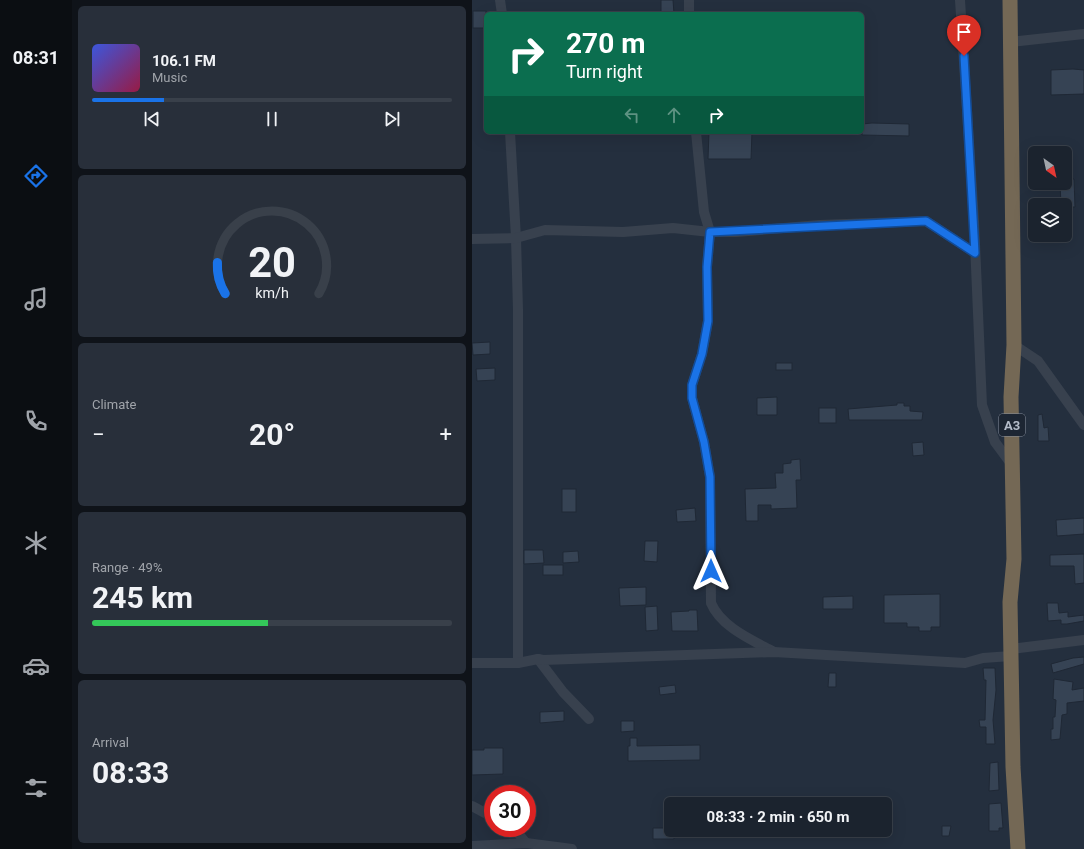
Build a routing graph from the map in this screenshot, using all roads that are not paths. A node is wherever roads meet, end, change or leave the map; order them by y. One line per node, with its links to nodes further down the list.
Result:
1 (500, 0): 5 (street)
2 (689, 0): 6 (street)
3 (960, 0): 14 (street)
4 (1010, 0): 8 (highway, A3)
5 (502, 12)
6 (689, 12)
7 (1084, 34): 8 (street)
8 (1010, 42): 15 (highway, A3)
9 (510, 134): 12 (street)
10 (696, 134): 11 (street)
11 (710, 232): 12 (street); 14 (street); 21 (street)
12 (516, 238): 13 (street); 24 (street)
13 (472, 239)
14 (975, 253): 17 (street)
15 (1014, 345): 16 (street); 17 (highway, A3)
16 (1084, 425)
17 (1014, 467): 22 (highway, A3)
18 (1084, 633): 20 (street)
19 (1084, 640): 20 (street)
20 (1070, 642): 22 (street)
21 (774, 652): 22 (street); 23 (street)
22 (1011, 653): 33 (highway, A3)
23 (538, 659): 24 (street); 26 (street)
24 (518, 662): 25 (street)
25 (472, 663)
26 (589, 719)
27 (472, 806): 28 (street)
28 (484, 812)
29 (521, 837): 30 (street)
30 (526, 843): 31 (street); 32 (street)
31 (472, 846)
32 (572, 849)
33 (1018, 849)

